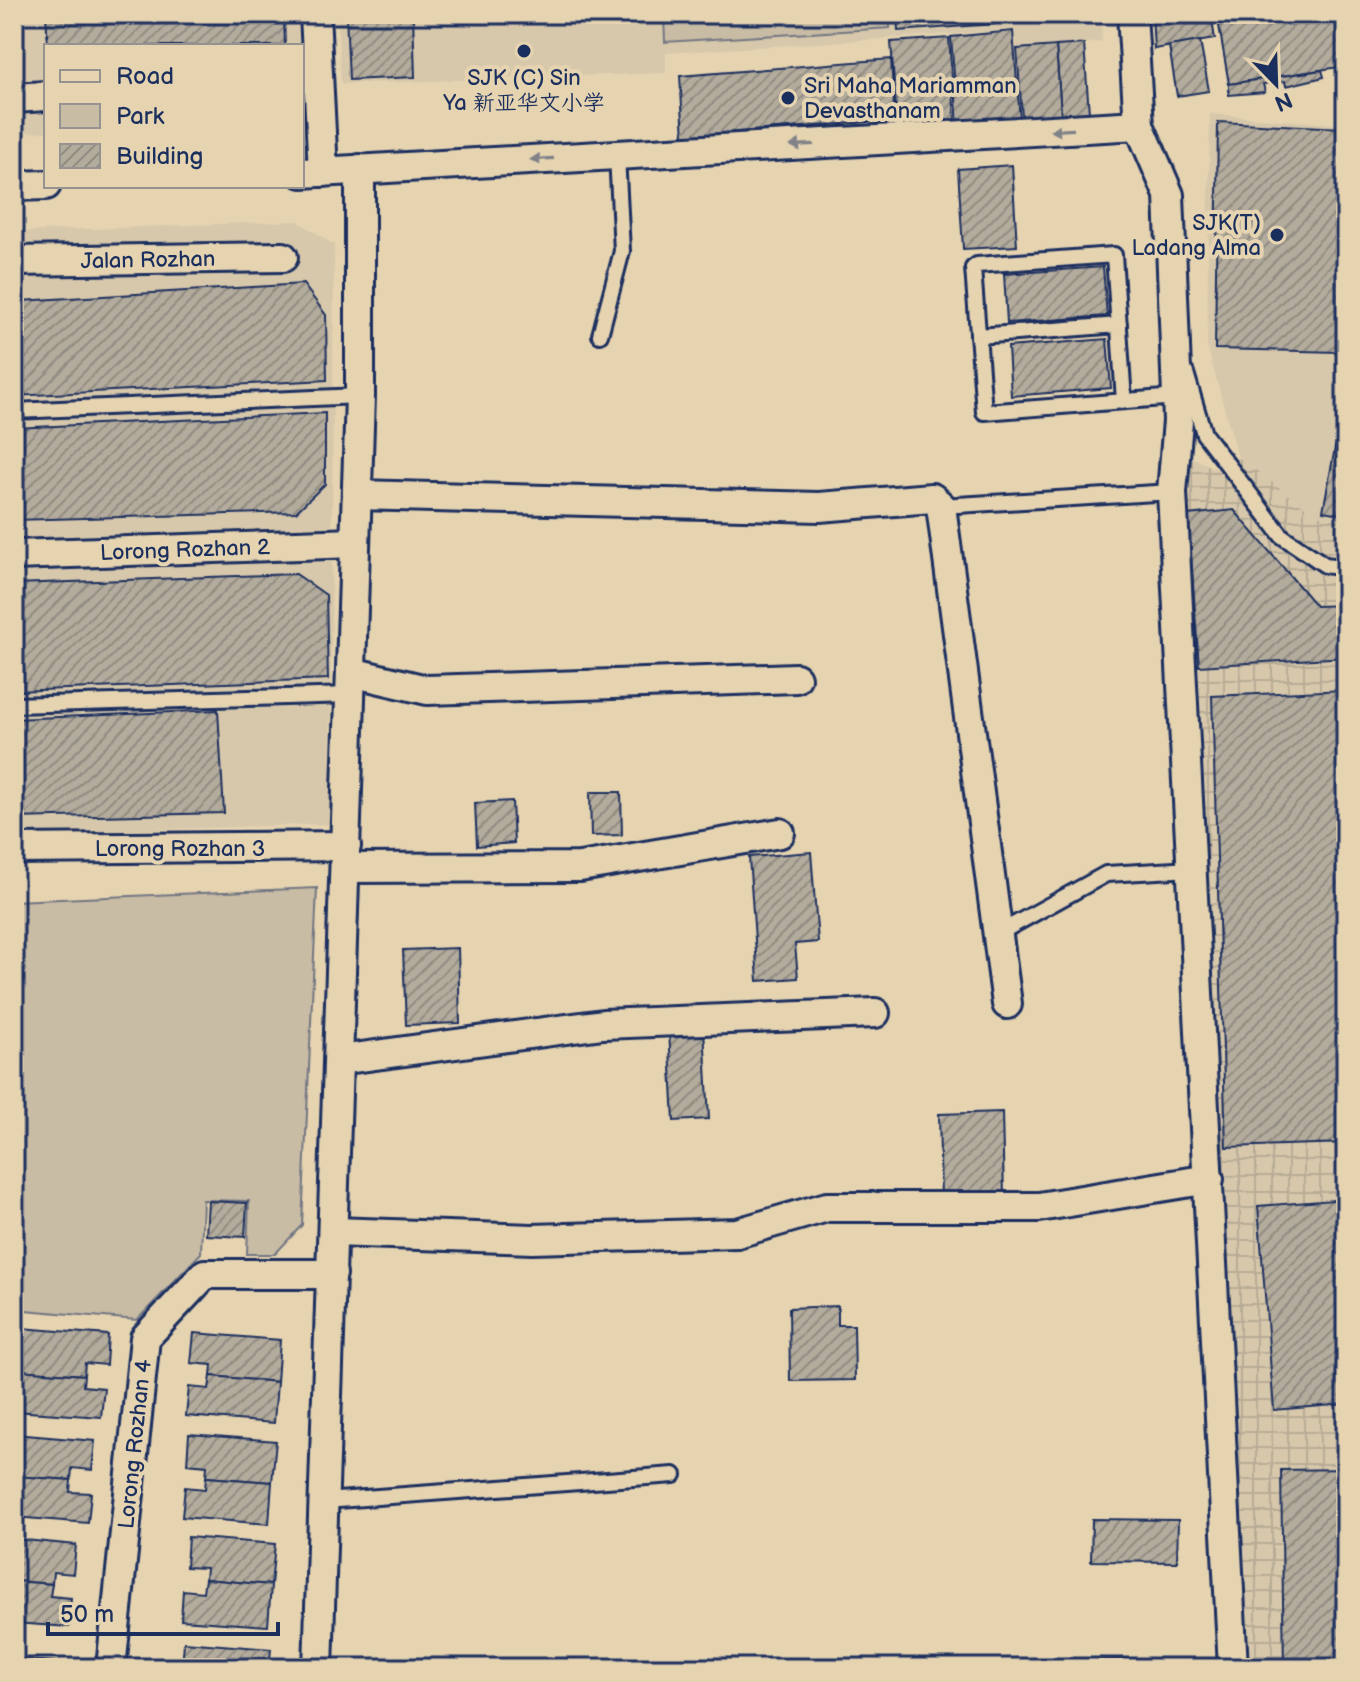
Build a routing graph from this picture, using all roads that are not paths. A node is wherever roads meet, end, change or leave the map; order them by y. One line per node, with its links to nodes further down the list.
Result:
1 (315, 14): 3 (street)
2 (1132, 14): 6 (street)
3 (310, 81): 9 (street)
4 (44, 96): 5 (street)
5 (14, 98)
6 (1139, 125): 7 (street, one-way to 7); 15 (street)
7 (617, 155): 8 (street, one-way to 8); 16 (lane)
8 (360, 169): 9 (street); 18 (street)
9 (312, 172)
10 (44, 185): 11 (street)
11 (14, 186)
12 (283, 257): 13 (street, Jalan Rozhan)
13 (14, 261)
14 (1119, 325): 17 (lane); 17 (lane); 20 (lane)
15 (1175, 334): 19 (street); 27 (lane)
16 (600, 335)
17 (978, 336): 20 (lane)
18 (360, 396): 21 (lane); 23 (street)
19 (1177, 397): 20 (lane); 22 (street)
20 (1124, 401)
21 (14, 411)
22 (1172, 492): 24 (lane); 34 (street)
23 (357, 495): 24 (street); 25 (street)
24 (941, 506): 35 (street)
25 (355, 543): 26 (street, Lorong Rozhan 2); 29 (street)
26 (14, 555)
27 (1346, 568)
28 (796, 678): 29 (street)
29 (351, 684): 30 (lane); 33 (street)
30 (14, 705)
31 (780, 833): 33 (street, Lorong Rozhan 3)
32 (14, 849): 33 (street, Lorong Rozhan 3)
33 (346, 857): 38 (street)
34 (1192, 869): 35 (lane); 39 (street)
35 (999, 933): 36 (street)
36 (1007, 1004)
37 (875, 1013): 38 (street)
38 (339, 1060): 40 (street)
39 (1209, 1179): 40 (street); 46 (street)
40 (334, 1232): 41 (street)
41 (332, 1274): 43 (street); 44 (street, Lorong Rozhan 4)
42 (674, 1475): 43 (lane)
43 (324, 1501): 45 (street)
44 (111, 1668)
45 (318, 1668)
46 (1233, 1668)

